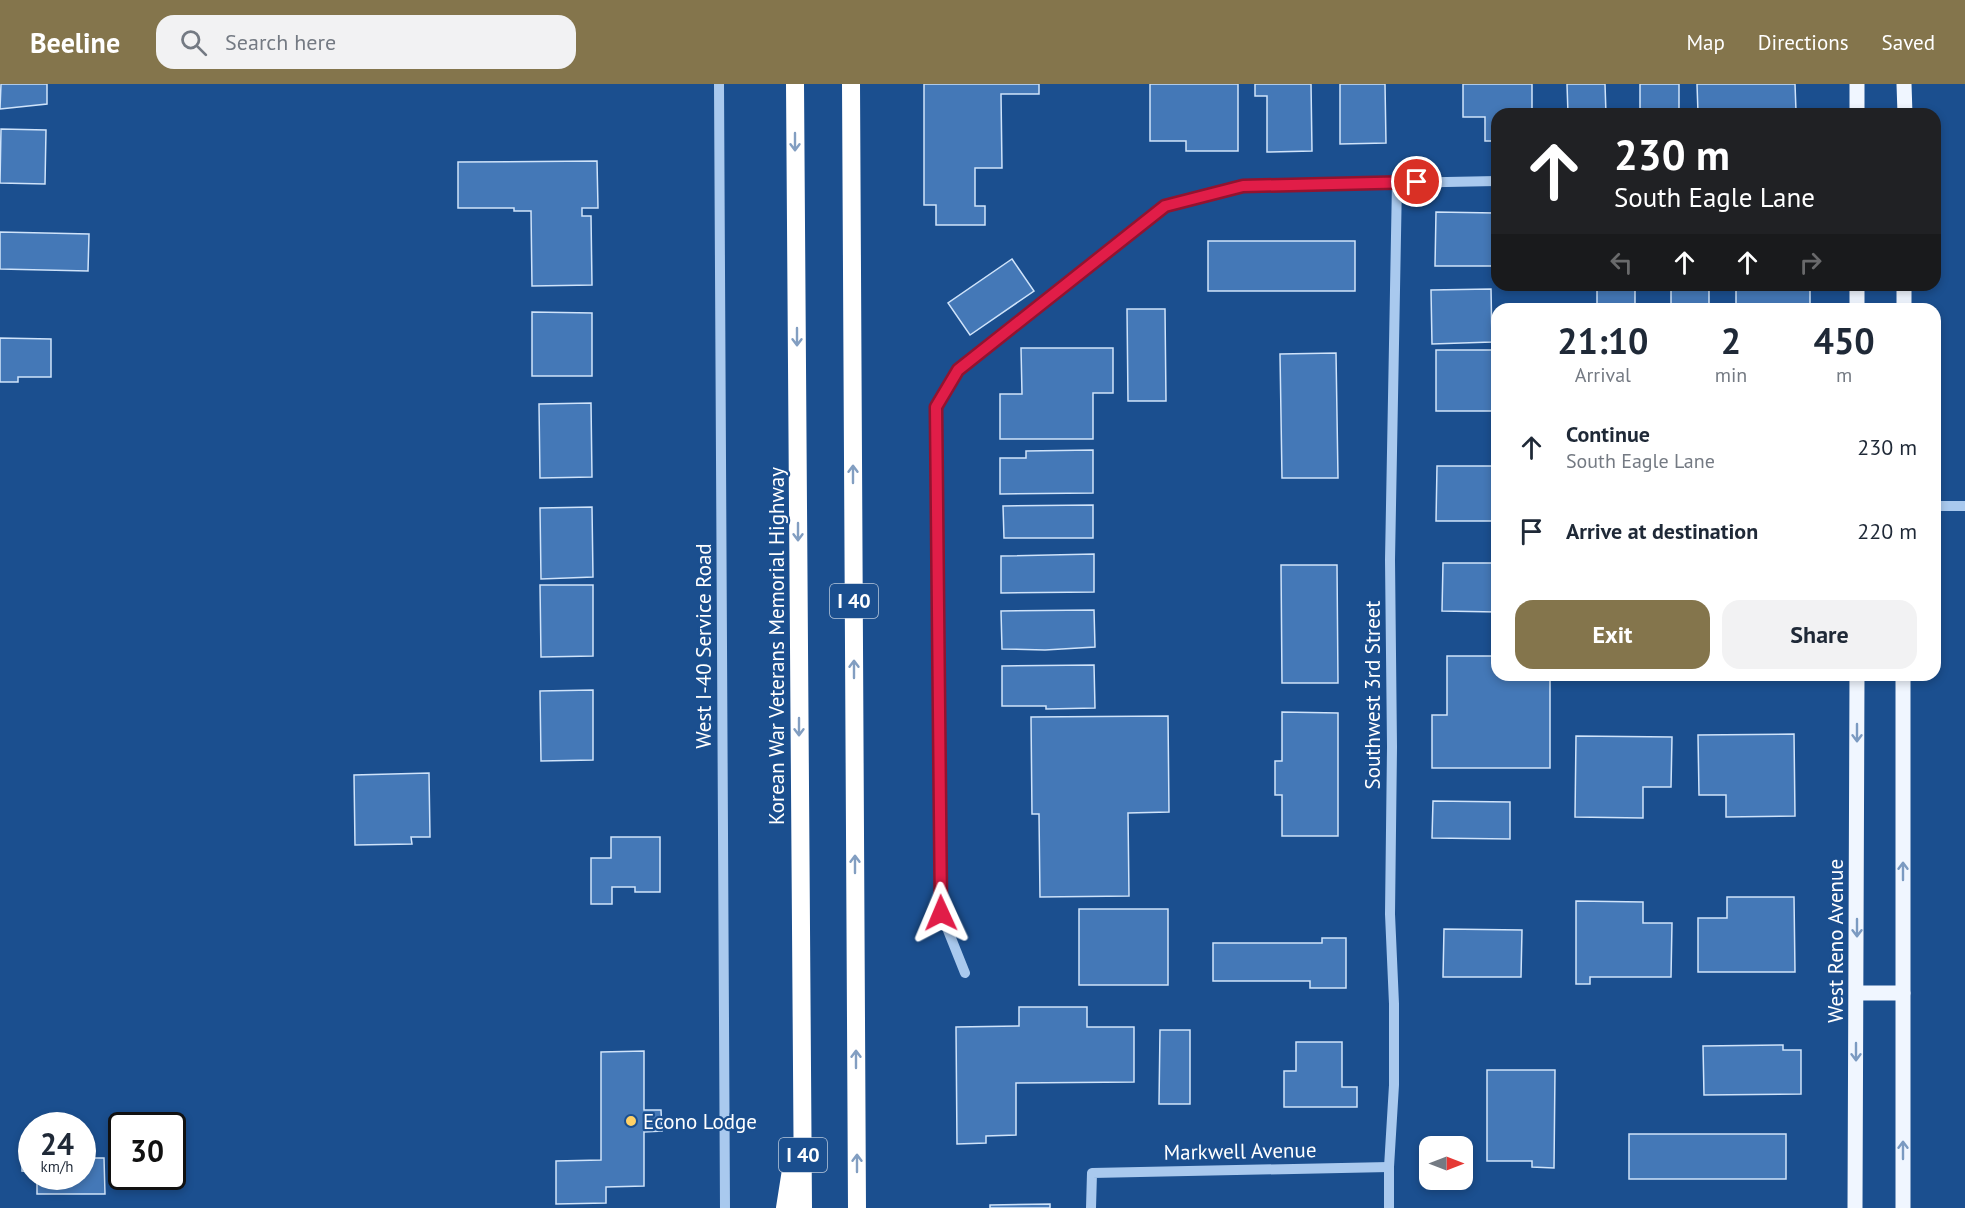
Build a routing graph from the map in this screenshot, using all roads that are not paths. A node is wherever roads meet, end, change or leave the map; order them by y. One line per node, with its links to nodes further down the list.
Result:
1 (719, 84): 19 (street, West I-40 Service Road)
2 (795, 84): 17 (highway, Korean War Veterans Memorial Highway / I 40, one-way to 17)
3 (851, 84): 22 (highway, I 40, one-way to 3)
4 (1857, 84): 6 (main road)
5 (1904, 84): 7 (main road)
6 (1857, 108)
7 (1905, 108)
8 (1491, 181): 9 (street)
9 (1397, 182): 14 (street); 18 (street, Southwest 3rd Street)
10 (1941, 506): 11 (street)
11 (1965, 506)
12 (1857, 681): 15 (main road, West Reno Avenue, one-way to 15)
13 (1903, 681): 16 (main road, one-way to 13)
14 (965, 973)
15 (1857, 993): 16 (main road); 25 (main road, West Reno Avenue, one-way to 25)
16 (1903, 993): 26 (main road, one-way to 16)
17 (802, 1102): 20 (highway); 21 (highway, Korean War Veterans Memorial Highway / I 40)
18 (1389, 1167): 23 (street, Markwell Avenue); 24 (street, Southwest 3rd Street)
19 (725, 1208)
20 (785, 1208)
21 (803, 1208)
22 (857, 1208)
23 (1091, 1208)
24 (1389, 1208)
25 (1855, 1208)
26 (1903, 1208)

